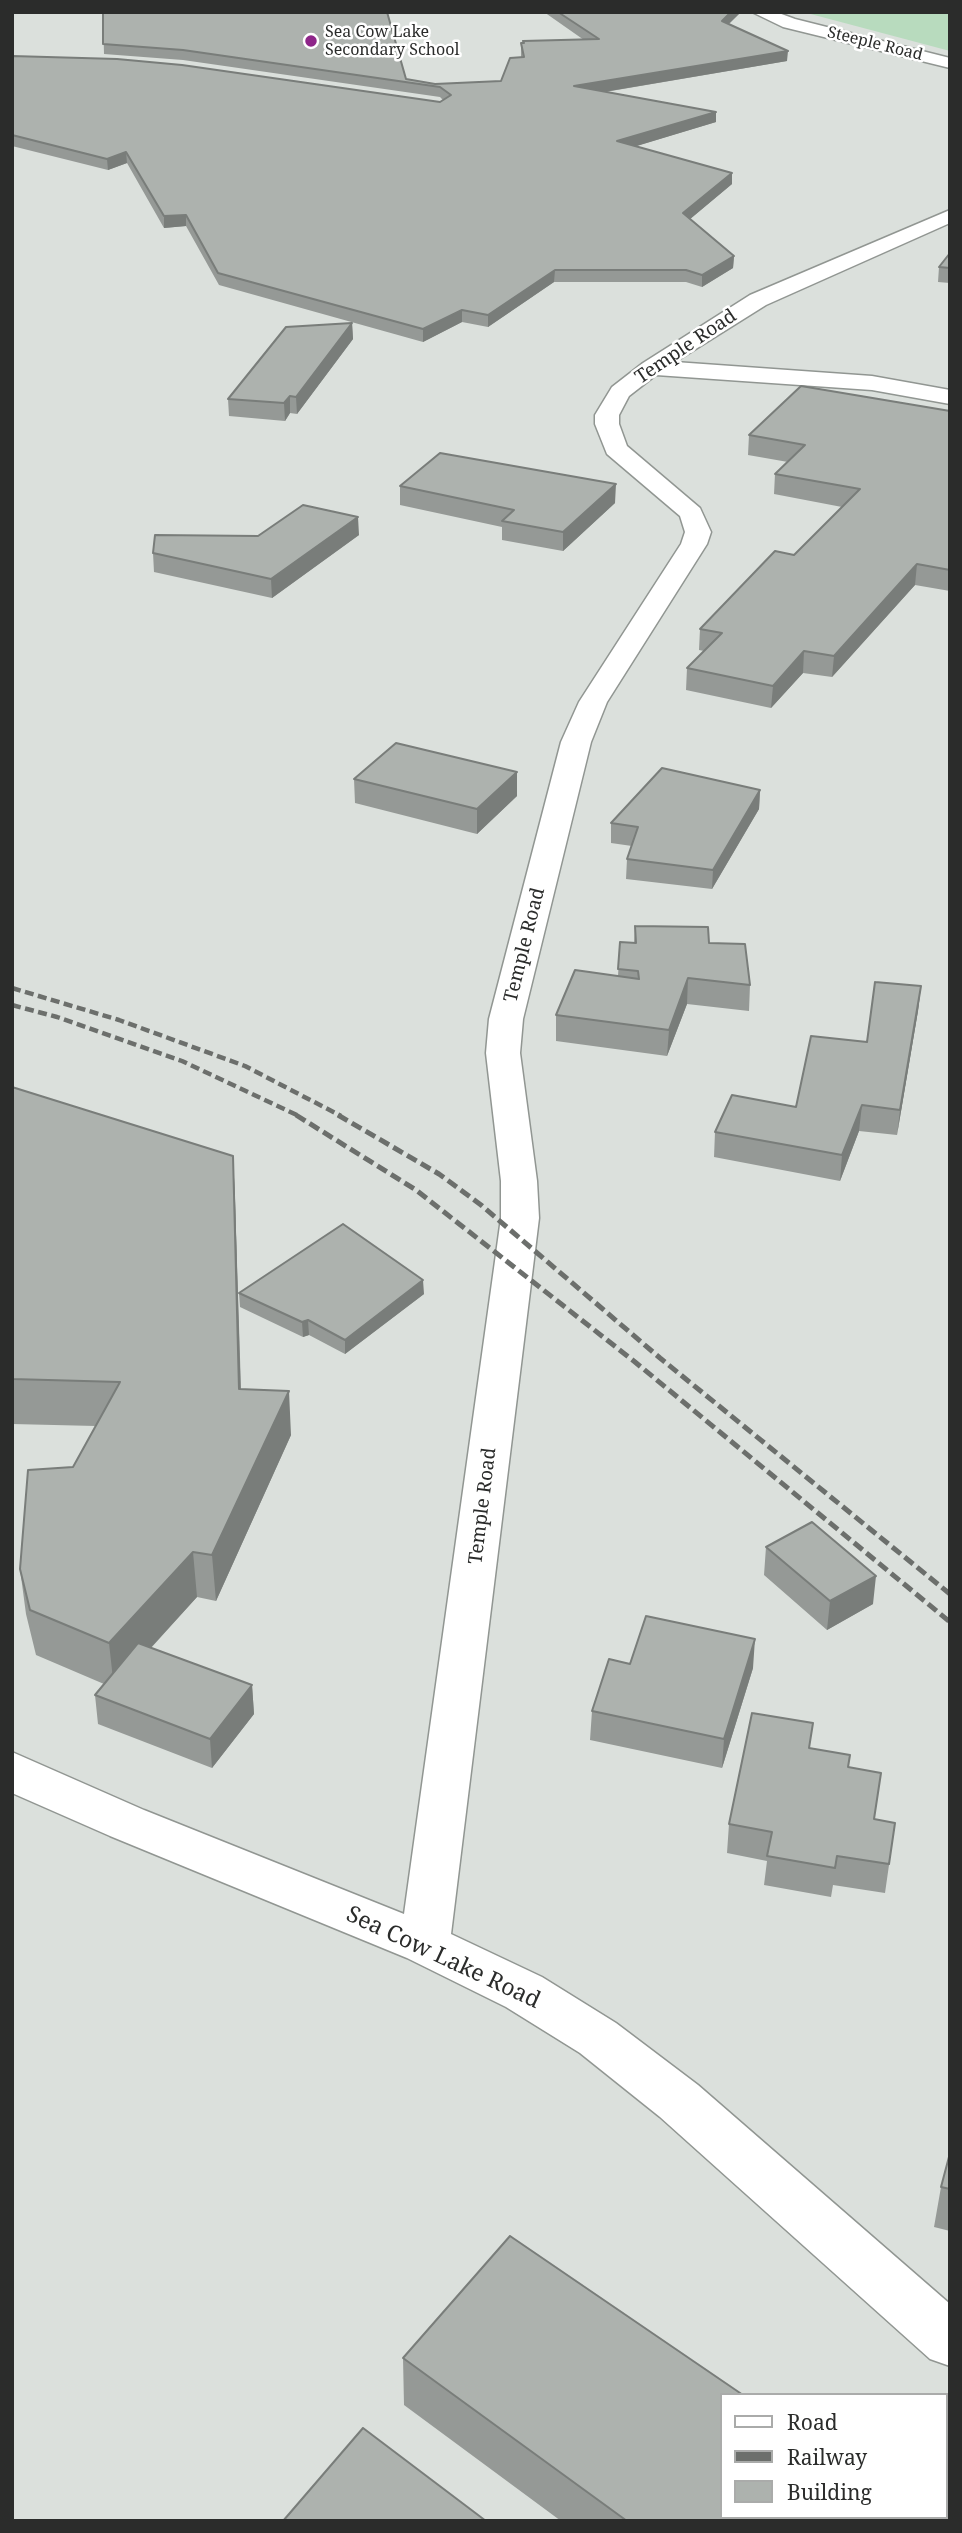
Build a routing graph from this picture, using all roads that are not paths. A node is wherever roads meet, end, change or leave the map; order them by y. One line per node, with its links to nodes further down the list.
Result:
1 (760, 12): 2 (street, Steeple Road)
2 (950, 63)
3 (950, 216): 4 (street, Temple Road)
4 (651, 368): 5 (street); 7 (street, Temple Road)
5 (950, 397)
6 (12, 1770): 7 (street, Sea Cow Lake Road)
7 (425, 1944): 8 (street, Sea Cow Lake Road)
8 (950, 2340)

